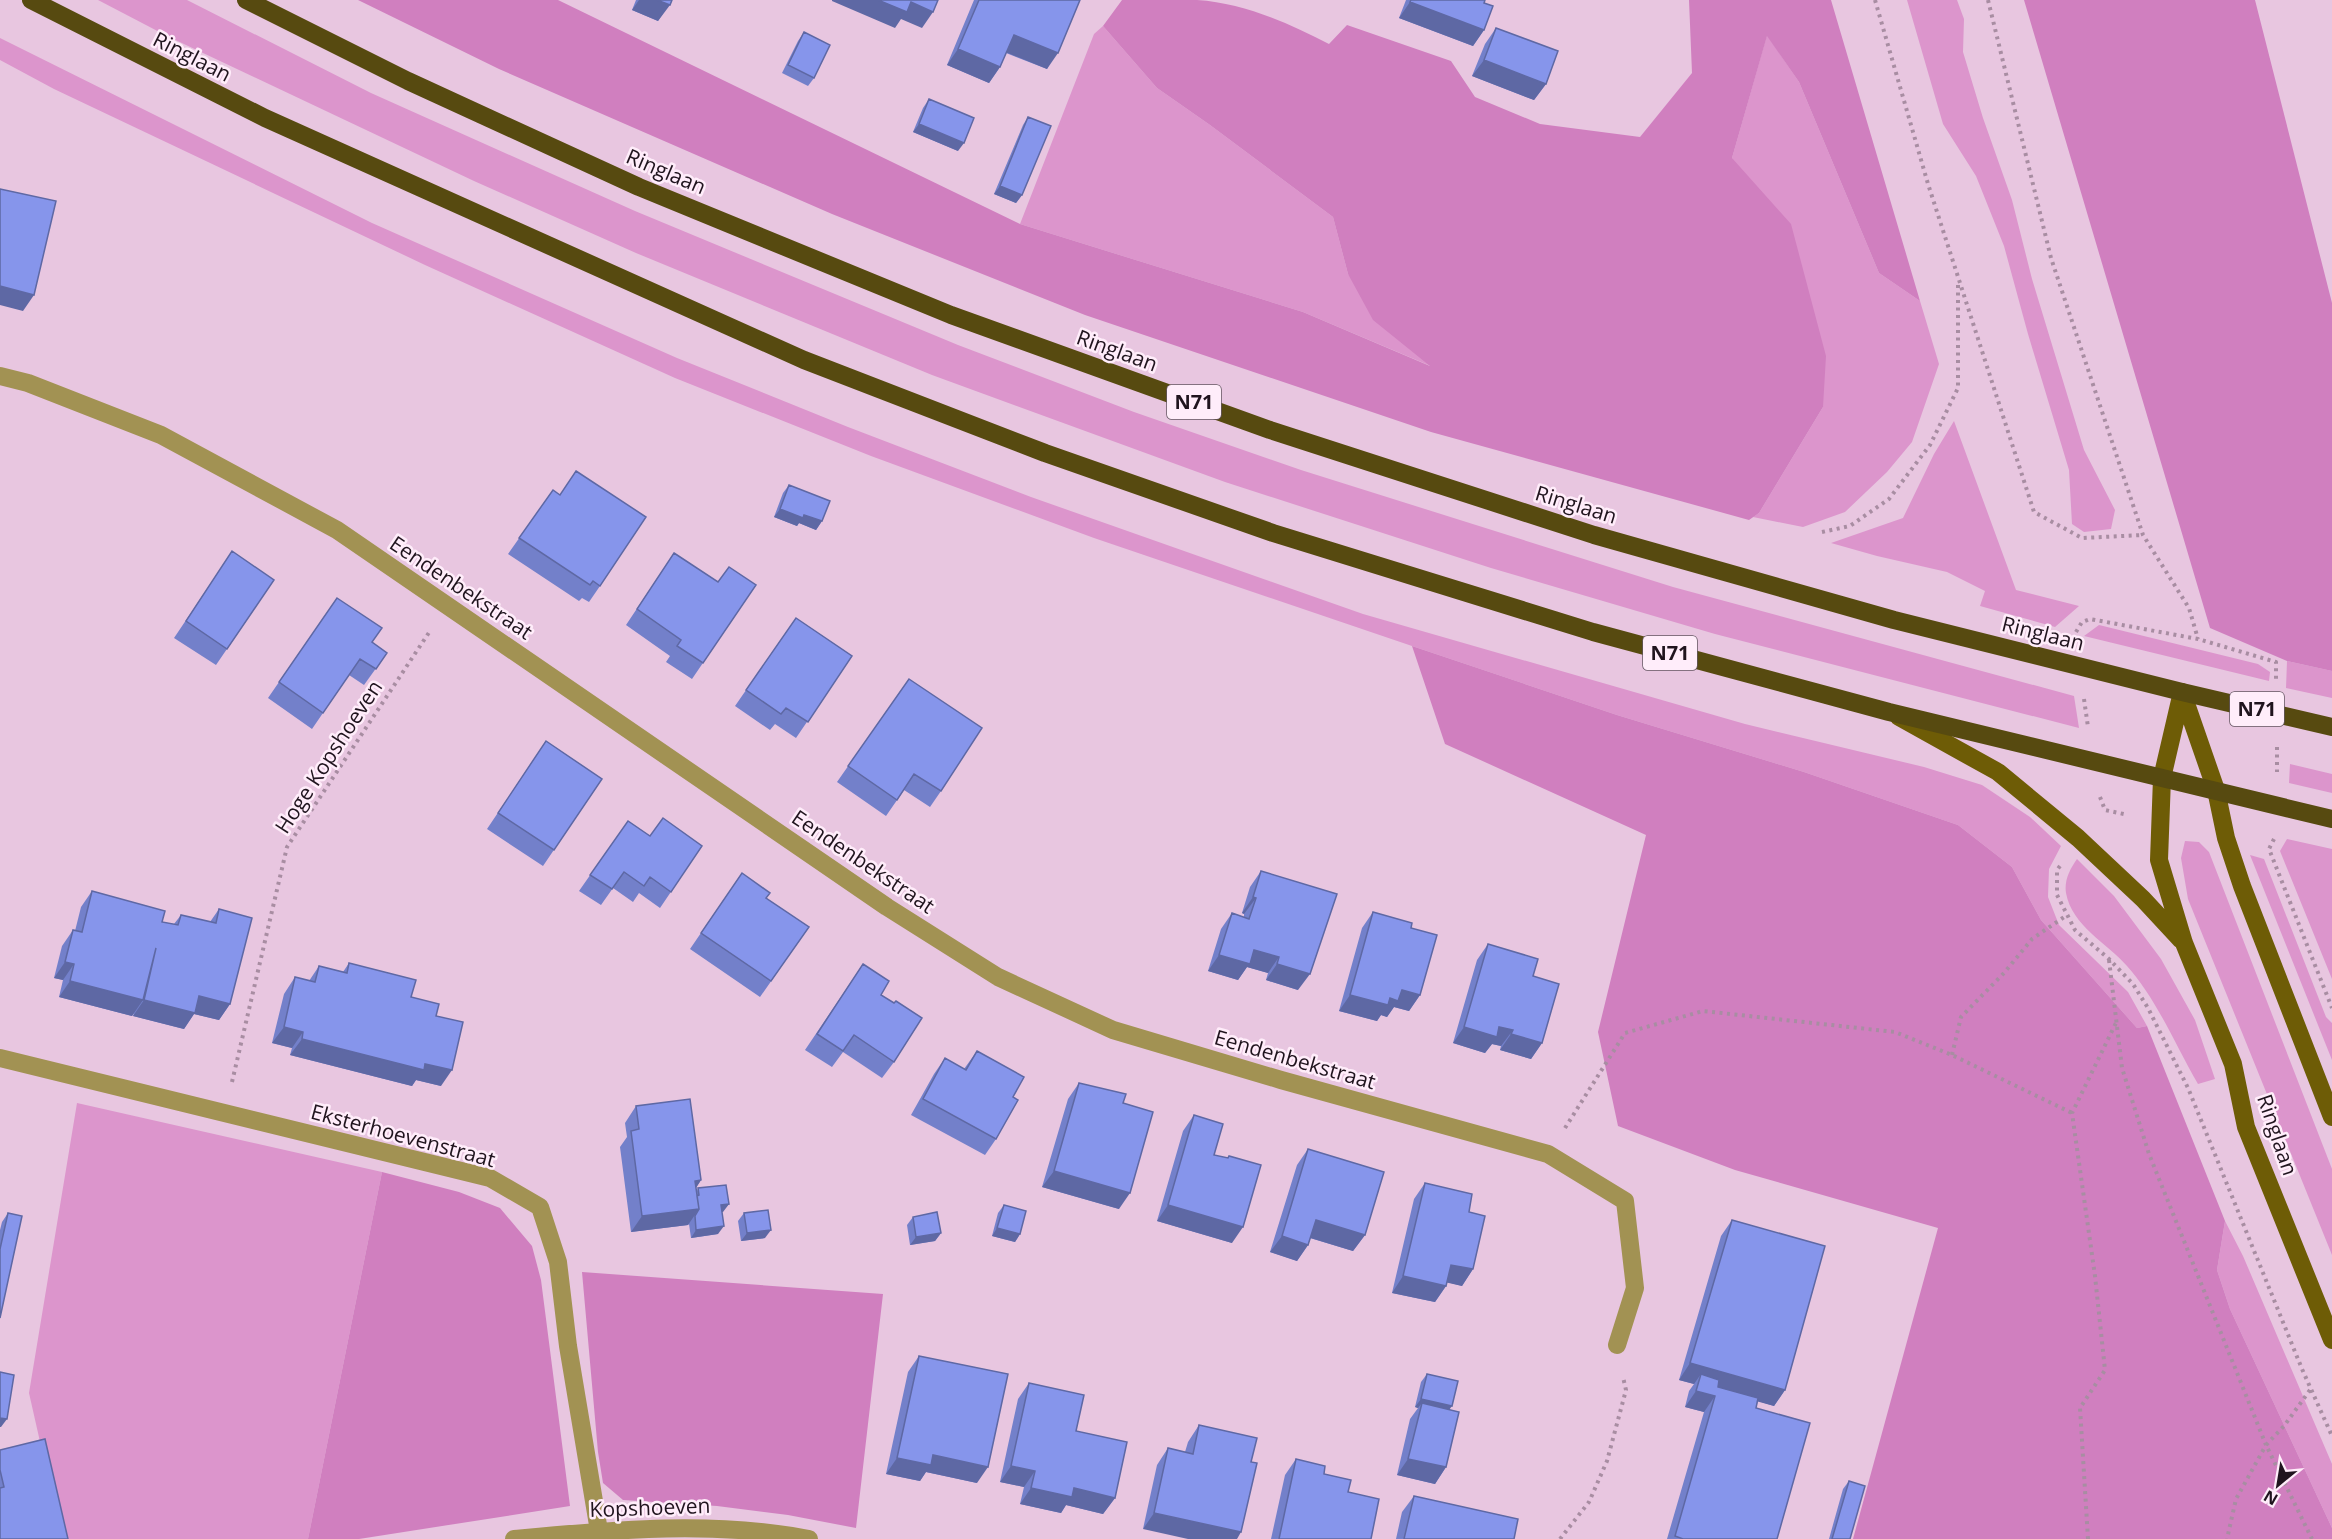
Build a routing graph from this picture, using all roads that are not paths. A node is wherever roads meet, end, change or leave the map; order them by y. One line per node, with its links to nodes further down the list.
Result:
1 (31, 0): 5 (highway, Ringlaan / N71)
2 (246, 0): 4 (highway, Ringlaan / N71)
3 (0, 376): 14 (street, Eendenbekstraat)
4 (2182, 692): 6 (highway, N71); 7 (main road, Ringlaan); 8 (main road)
5 (1889, 712): 7 (highway, Ringlaan / N71); 10 (main road, Ringlaan)
6 (2332, 727)
7 (2162, 778): 8 (highway, Ringlaan / N71); 10 (main road, Ringlaan)
8 (2216, 790): 9 (highway, N71); 12 (main road)
9 (2332, 819)
10 (2184, 943): 13 (main road, Ringlaan)
11 (0, 1058): 15 (street, Eksterhoevenstraat)
12 (2332, 1116)
13 (2332, 1340)
14 (1617, 1345)
15 (599, 1531): 16 (street, Kopshoeven); 17 (street, Kopshoeven)
16 (514, 1539)
17 (809, 1539)

